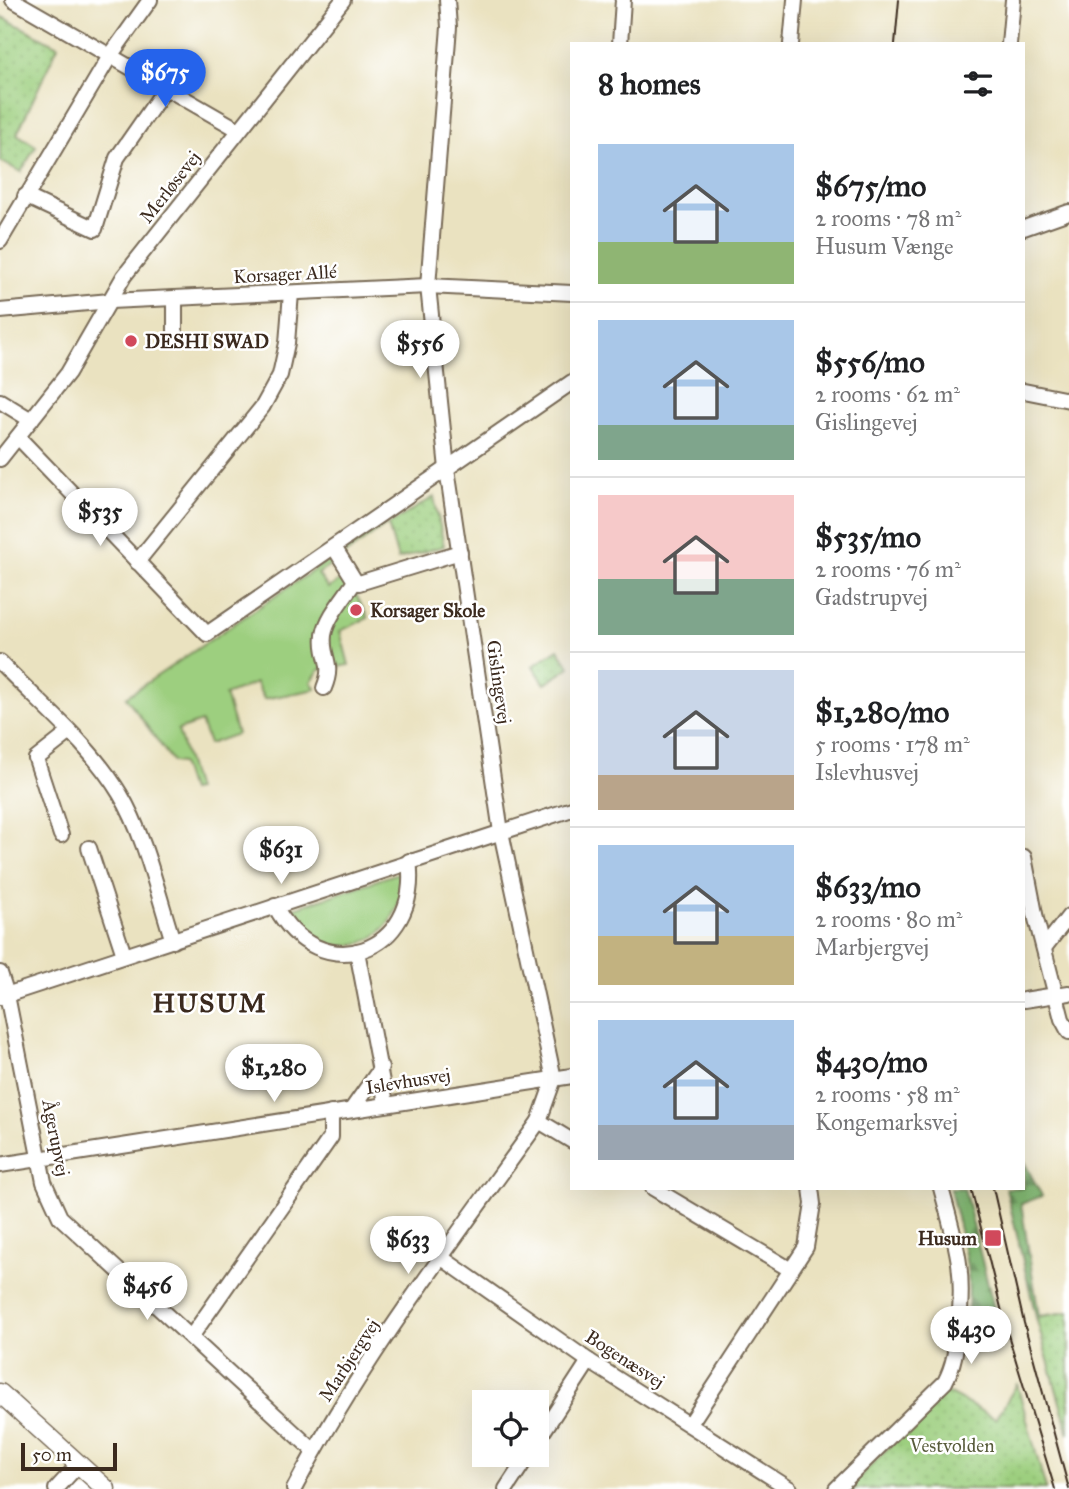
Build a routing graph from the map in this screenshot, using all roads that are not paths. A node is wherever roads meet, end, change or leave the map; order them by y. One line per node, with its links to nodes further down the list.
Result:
1 (13, 0): 11 (street)
2 (150, 0): 11 (street)
3 (343, 0): 13 (street, Merløsevej)
4 (447, 0): 18 (street, Gislingevej)
5 (624, 0): 8 (street)
6 (794, 0): 9 (street)
7 (1013, 0): 10 (street)
8 (620, 42)
9 (791, 42)
10 (1009, 42)
11 (110, 56): 12 (street); 14 (street)
12 (165, 89): 13 (street); 14 (street)
13 (239, 130): 22 (street, Merløsevej)
14 (25, 196): 17 (street)
15 (1069, 212): 16 (street)
16 (1025, 228)
17 (0, 241)
18 (428, 286): 19 (street, Korsager Allé); 20 (street, Korsager Allé); 32 (street, Gislingevej)
19 (291, 293): 21 (street, Korsager Allé); 35 (street)
20 (570, 293)
21 (175, 298): 22 (street, Korsager Allé); 24 (street)
22 (110, 301): 23 (street, Korsager Allé); 29 (street, Merløsevej)
23 (0, 311)
24 (175, 338)
25 (570, 383): 32 (street)
26 (1025, 391): 27 (street)
27 (1069, 400)
28 (0, 401): 29 (street)
29 (31, 420): 30 (street, Merløsevej)
30 (18, 437): 31 (street, Merløsevej); 35 (street)
31 (0, 459)
32 (447, 469): 33 (street); 34 (street, Gislingevej)
33 (334, 547): 35 (street); 36 (street)
34 (460, 552): 36 (street); 41 (street, Gislingevej)
35 (137, 562)
36 (355, 582): 38 (street)
37 (0, 662): 39 (street)
38 (324, 688)
39 (69, 733): 42 (street); 48 (street)
40 (570, 810): 41 (street)
41 (501, 832): 44 (street); 59 (street, Gislingevej)
42 (61, 835)
43 (89, 848): 51 (street)
44 (409, 861): 46 (street); 50 (street)
45 (1025, 862): 49 (street)
46 (275, 906): 48 (street); 50 (street)
47 (1069, 916): 49 (street)
48 (173, 941): 51 (street)
49 (1044, 948): 53 (street)
50 (357, 951): 57 (street)
51 (124, 955): 54 (street)
52 (0, 973): 54 (street, Ågerupvej)
53 (1063, 994): 55 (street); 56 (street)
54 (4, 996): 65 (street, Ågerupvej)
55 (1025, 1000)
56 (1069, 1032)
57 (381, 1068): 60 (street); 61 (street)
58 (570, 1076): 59 (street, Islevhusvej)
59 (554, 1079): 60 (street, Islevhusvej); 63 (street, Marbjergvej)
60 (386, 1103): 61 (street, Islevhusvej)
61 (352, 1109): 62 (street, Islevhusvej)
62 (331, 1113): 65 (street, Islevhusvej); 72 (street)
63 (539, 1121): 64 (street); 70 (street, Marbjergvej)
64 (570, 1140)
65 (40, 1158): 66 (street, Islevhusvej); 72 (street, Ågerupvej)
66 (0, 1165)
67 (656, 1190): 71 (street)
68 (811, 1190): 71 (street)
69 (942, 1190): 85 (street)
70 (442, 1258): 73 (street, Bogenæsvej); 77 (street, Marbjergvej)
71 (791, 1270): 76 (street)
72 (191, 1337): 77 (street, Ågerupvej)
73 (589, 1361): 75 (street); 76 (street, Bogenæsvej)
74 (0, 1393): 78 (main road)
75 (549, 1423)
76 (690, 1424): 84 (street, Bogenæsvej)
77 (314, 1451): 82 (street, Marbjergvej)
78 (78, 1465): 80 (street); 81 (main road)
79 (520, 1467): 83 (street)
80 (55, 1489)
81 (106, 1489)
82 (294, 1489)
83 (506, 1489)
84 (790, 1489)
85 (836, 1489)

